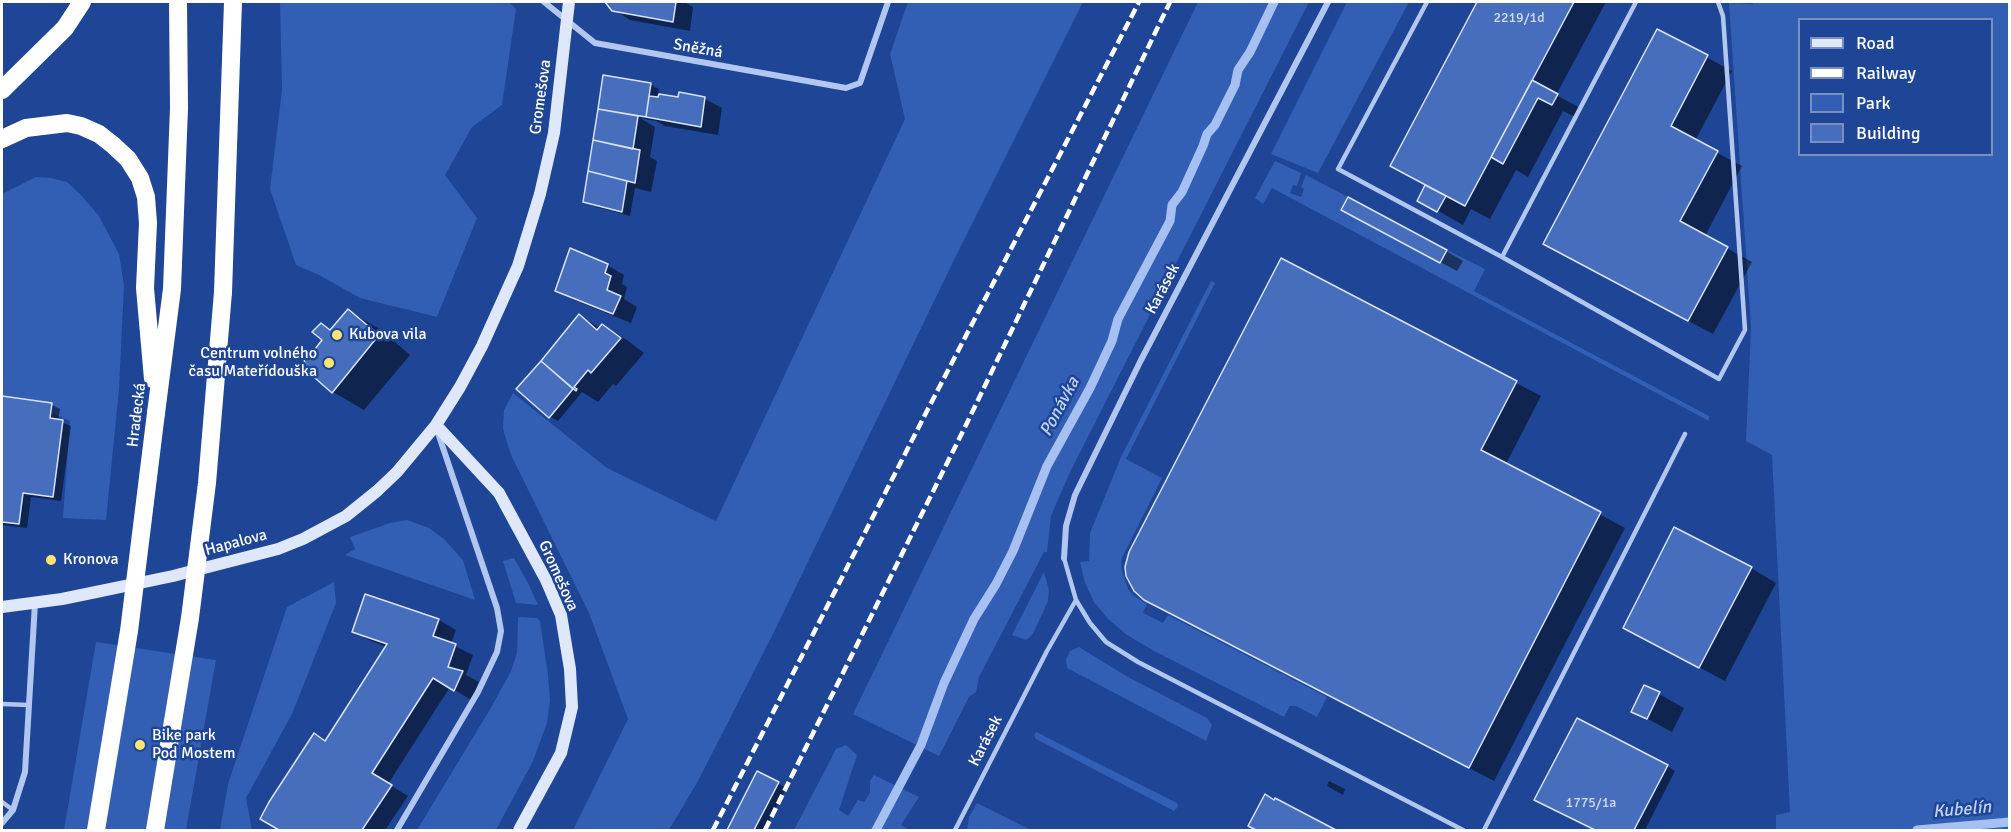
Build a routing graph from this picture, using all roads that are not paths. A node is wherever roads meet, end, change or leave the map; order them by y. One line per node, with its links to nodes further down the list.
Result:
1 (82, 2): 12 (highway)
2 (178, 2): 15 (highway, Hradecká)
3 (233, 2): 28 (highway, bridge)
4 (544, 2): 11 (street, Sněžná)
5 (569, 2): 11 (street, Gromešova)
6 (888, 2): 11 (street, Sněžná)
7 (1329, 2): 18 (street, Karásek)
8 (1427, 2): 14 (lane)
9 (1636, 2): 14 (lane)
10 (1718, 2): 14 (lane)
11 (568, 19): 16 (street, Gromešova)
12 (2, 90)
13 (2, 139): 15 (highway)
14 (1502, 257)
15 (156, 413): 27 (highway, Hradecká, bridge)
16 (436, 425): 20 (street, Hapalova); 29 (street); 30 (street, Gromešova)
17 (1685, 434): 33 (lane)
18 (1064, 558): 19 (lane, Karásek)
19 (1076, 600): 31 (lane, Karásek); 32 (lane, Karásek)
20 (35, 603): 21 (street, Hapalova); 23 (street)
21 (2, 606)
22 (2, 704): 23 (lane)
23 (29, 705): 25 (street)
24 (2, 802): 25 (lane)
25 (13, 810): 26 (street)
26 (2, 823)
27 (96, 831)
28 (155, 831)
29 (397, 831)
30 (519, 831)
31 (955, 831)
32 (1463, 831)
33 (1484, 831)

